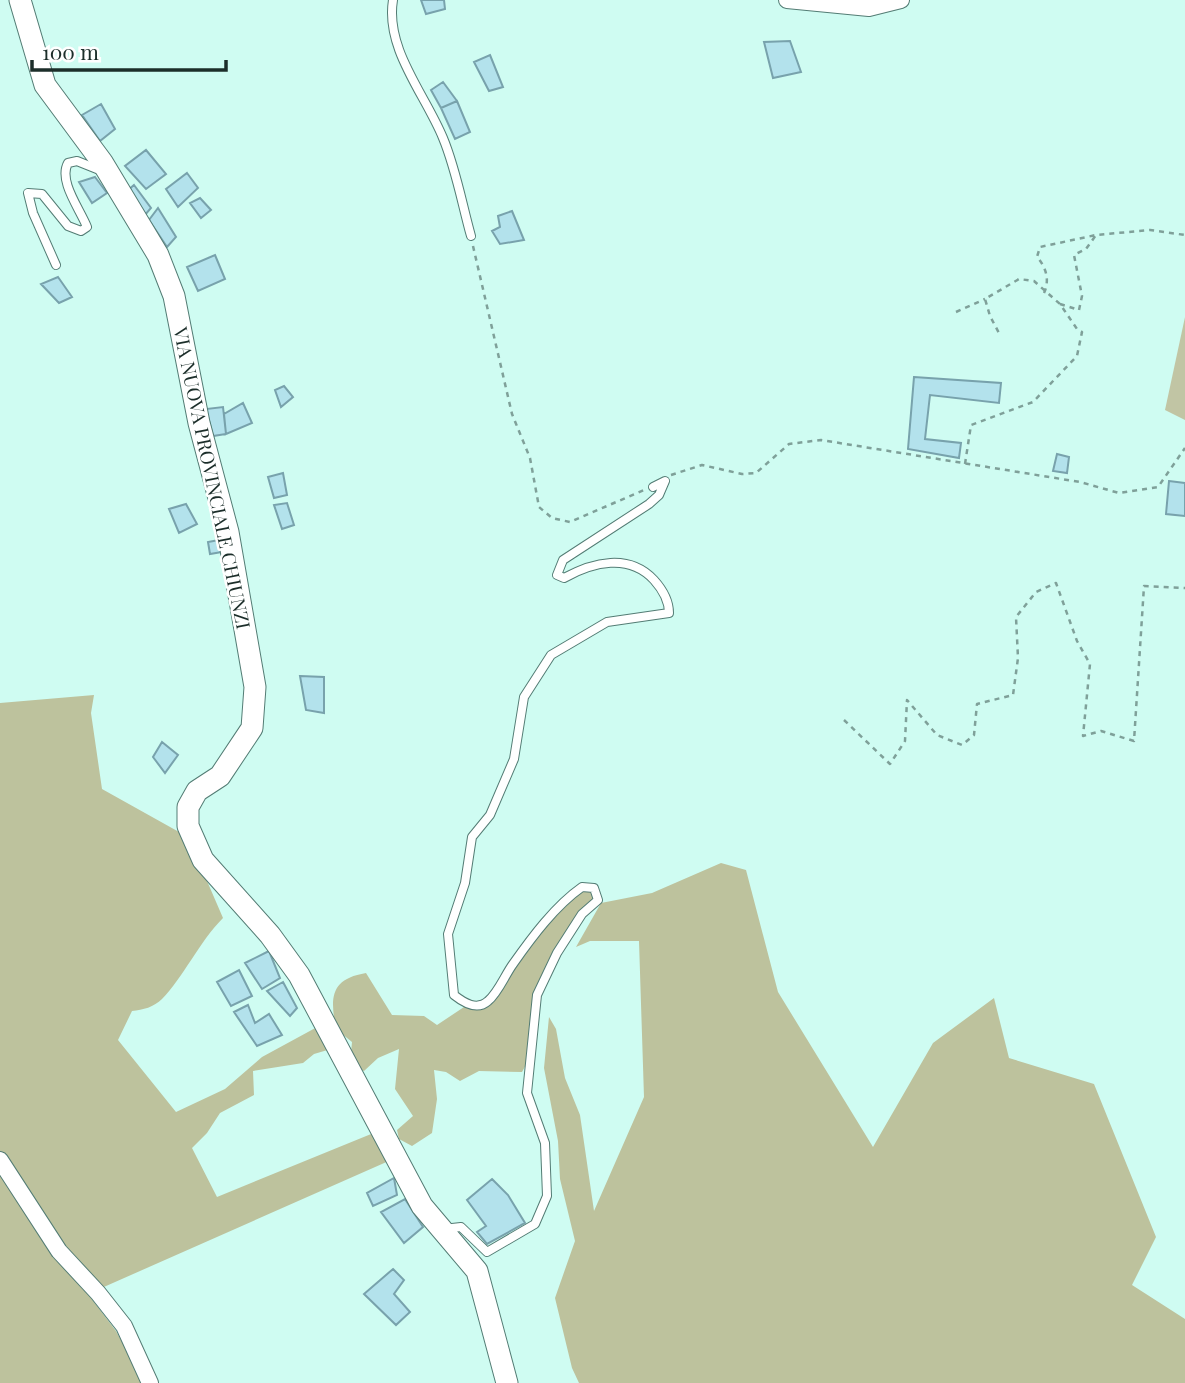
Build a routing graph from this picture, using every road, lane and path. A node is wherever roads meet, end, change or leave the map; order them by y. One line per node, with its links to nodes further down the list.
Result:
1 (20, 0): 5 (main road, VIA NUOVA PROVINCIALE CHIUNZI)
2 (393, 0): 8 (lane)
3 (787, 0): 4 (street)
4 (901, 0)
5 (110, 175): 9 (lane); 22 (main road, VIA NUOVA PROVINCIALE CHIUNZI)
6 (1096, 235): 7 (path); 10 (path); 12 (path)
7 (1185, 235)
8 (471, 236): 18 (path)
9 (56, 265)
10 (1044, 292): 11 (path); 12 (path)
11 (985, 299): 13 (path); 14 (path)
12 (1060, 304): 16 (path)
13 (956, 312)
14 (999, 332)
15 (1185, 448): 16 (path)
16 (965, 464): 17 (path)
17 (665, 481): 18 (lane); 22 (lane)
18 (653, 487)
19 (1185, 588): 20 (path)
20 (844, 720)
21 (0, 1160): 23 (street)
22 (442, 1229): 24 (main road, VIA NUOVA PROVINCIALE CHIUNZI)
23 (150, 1383)
24 (507, 1383)

